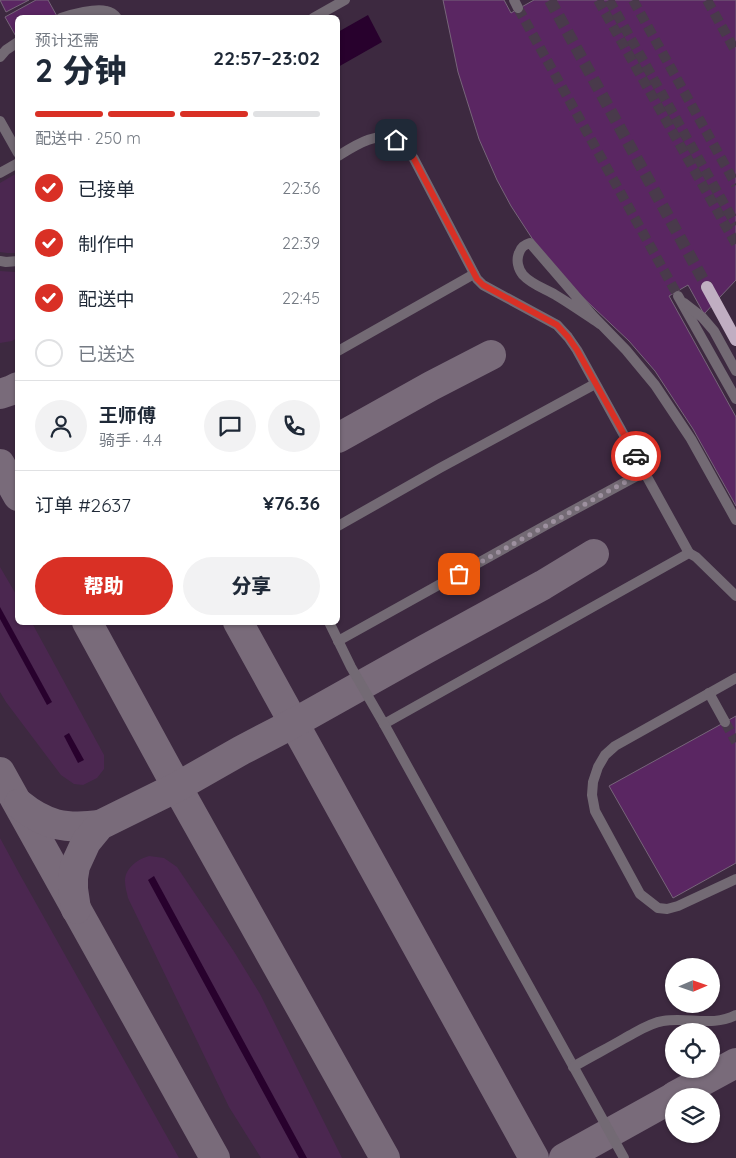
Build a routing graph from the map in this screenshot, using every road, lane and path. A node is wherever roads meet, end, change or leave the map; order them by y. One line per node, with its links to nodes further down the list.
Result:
1 (345, 0): 4 (lane)
2 (68, 15): 3 (lane)
3 (115, 15)
4 (318, 15)
5 (15, 44): 6 (lane)
6 (0, 57)
7 (0, 121): 8 (lane)
8 (15, 148)
9 (340, 155): 14 (lane)
10 (15, 165): 11 (lane)
11 (0, 173)
12 (0, 261): 13 (lane)
13 (15, 261)
14 (474, 274): 18 (lane); 20 (lane)
15 (707, 287): 17 (main road)
16 (600, 324): 16 (lane); 23 (lane)
17 (736, 340)
18 (340, 350)
19 (736, 371): 21 (lane)
20 (595, 384): 22 (lane); 24 (lane)
21 (736, 399)
22 (644, 472): 25 (lane); 28 (lane)
23 (736, 520)
24 (340, 525)
25 (689, 553): 26 (lane); 32 (lane)
26 (736, 596)
27 (330, 625): 28 (lane)
28 (338, 641): 32 (lane)
29 (736, 678): 30 (lane)
30 (709, 693): 31 (lane); 33 (lane)
31 (724, 722)
32 (384, 724): 35 (lane)
33 (736, 879)
34 (736, 1015): 35 (lane)
35 (573, 1067): 36 (lane)
36 (624, 1158)

